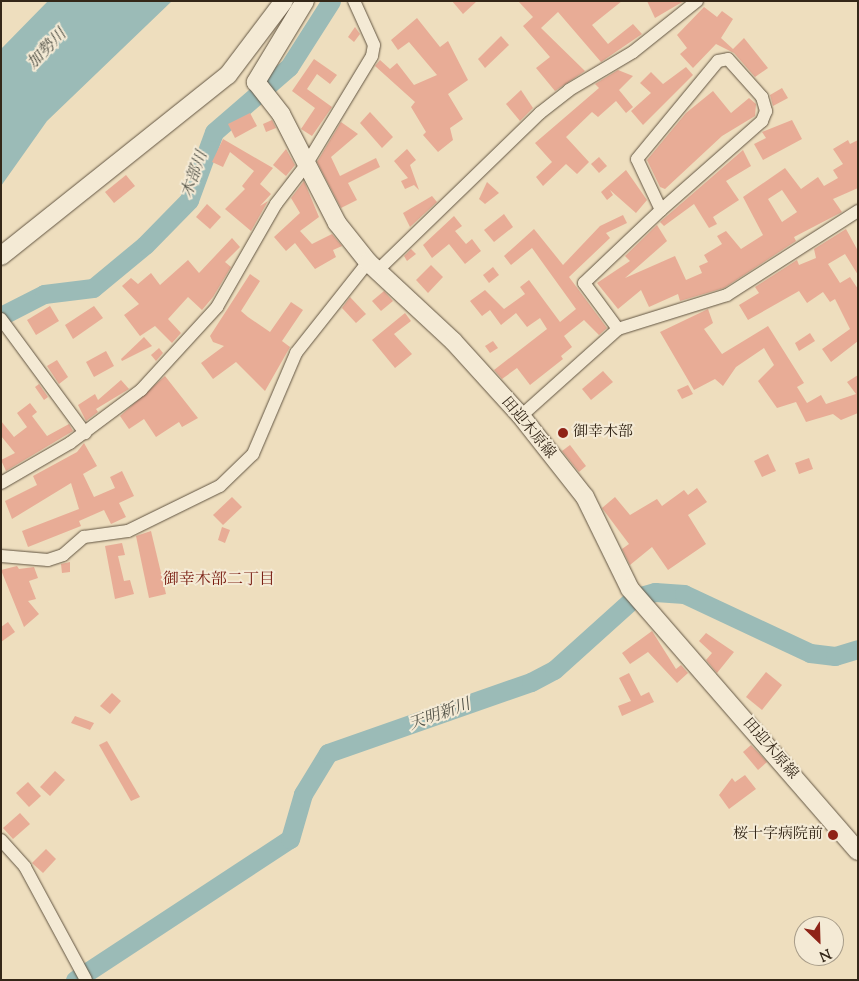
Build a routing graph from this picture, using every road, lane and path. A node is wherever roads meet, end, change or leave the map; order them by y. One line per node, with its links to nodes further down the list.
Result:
1 (284, 1): 8 (main road)
2 (305, 1): 5 (main road, 田迎木原線)
3 (354, 1): 5 (street)
4 (697, 1): 9 (street)
5 (306, 165): 9 (main road, 田迎木原線); 13 (street)
6 (662, 210): 6 (street); 11 (street)
7 (858, 211): 11 (street)
8 (1, 256)
9 (373, 267): 12 (main road, 田迎木原線); 15 (street)
10 (1, 319): 13 (street)
11 (618, 329): 12 (street)
12 (521, 416): 17 (main road, 田迎木原線)
13 (85, 432): 14 (street)
14 (1, 483)
15 (1, 556)
16 (1, 840): 18 (street)
17 (858, 851)
18 (86, 978)

